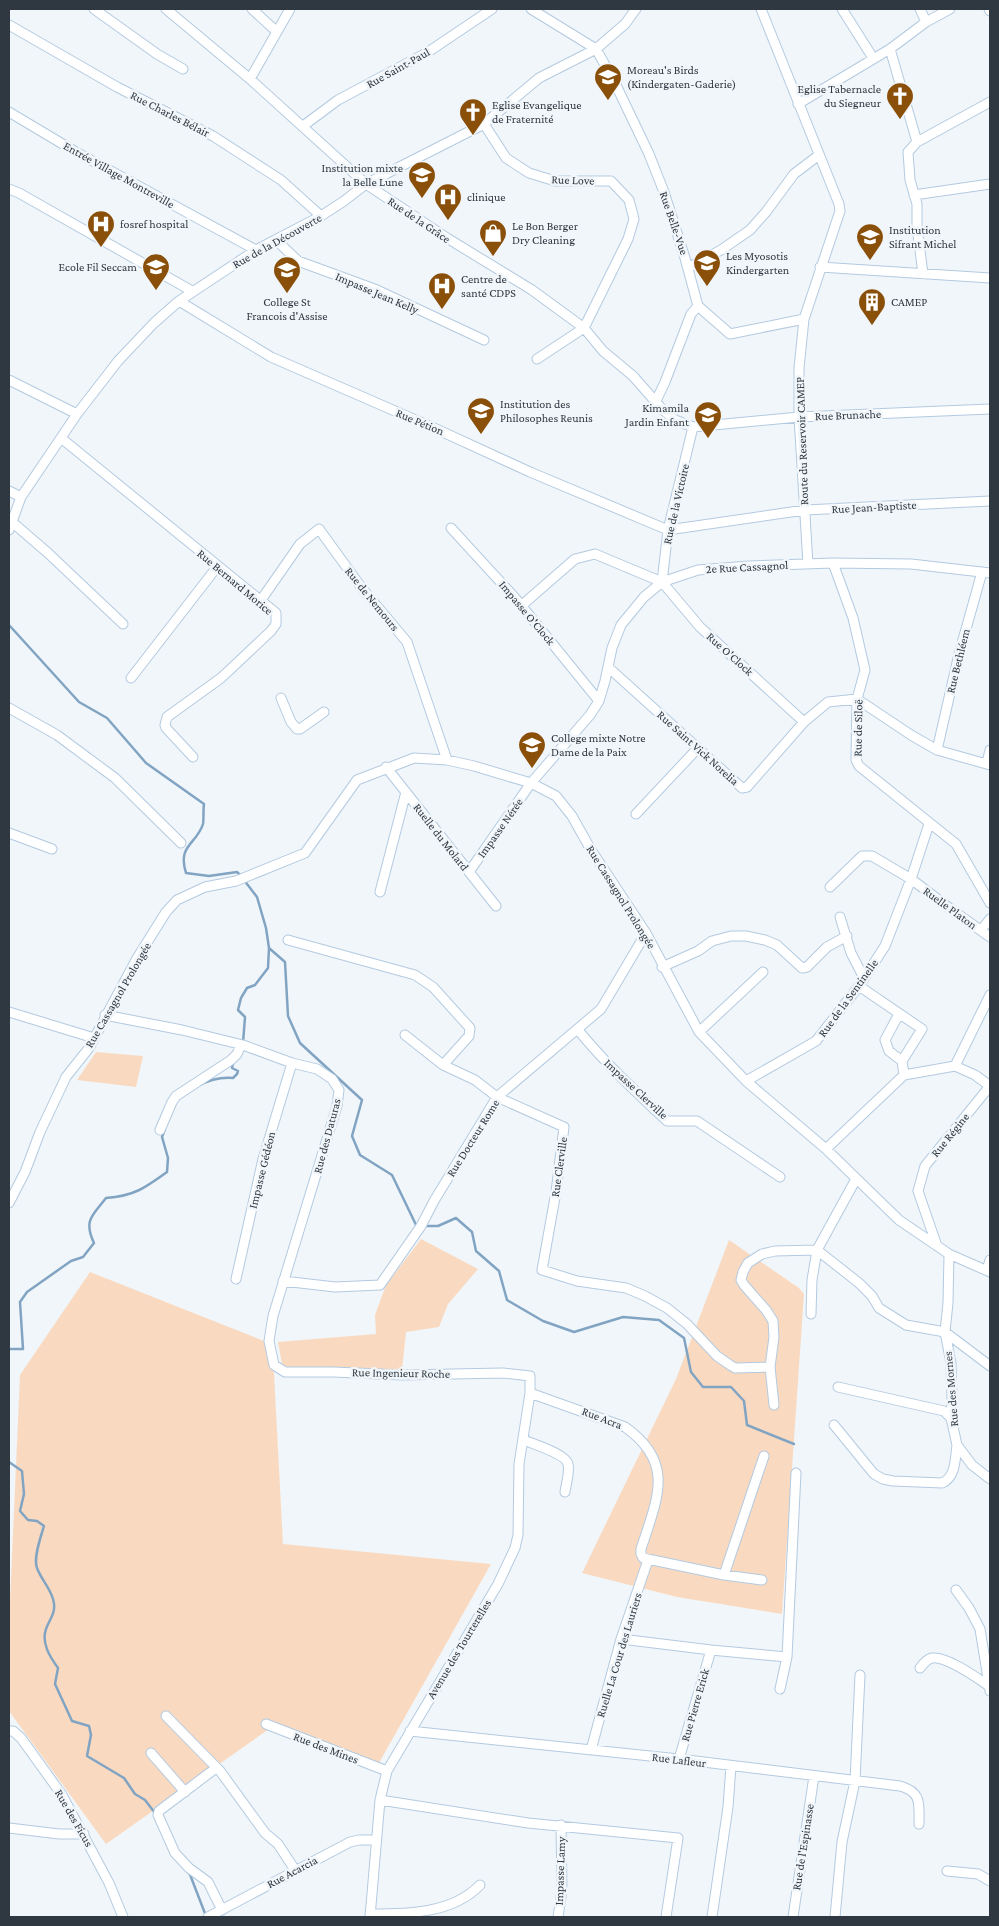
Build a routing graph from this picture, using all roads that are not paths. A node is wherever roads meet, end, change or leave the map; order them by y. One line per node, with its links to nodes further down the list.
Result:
1 (94, 9): 18 (street)
2 (166, 9): 19 (street, Rue de la Grâce)
3 (252, 9): 14 (street)
4 (290, 9): 14 (street)
5 (492, 9): 24 (street, Rue Saint-Paul)
6 (531, 9): 15 (street)
7 (636, 9): 15 (street, Rue de la Découverte)
8 (761, 9): 21 (street, Route du Reservoir CAMEP)
9 (842, 9): 17 (street)
10 (920, 9): 12 (street)
11 (950, 9): 12 (street)
12 (926, 22): 16 (street)
13 (9, 25): 31 (street, Rue Charles Bélair)
14 (277, 32): 19 (street)
15 (596, 49): 23 (street, Rue de la Découverte); 35 (street, Rue Belle-Vue)
16 (890, 49): 17 (street); 25 (street)
17 (873, 58): 21 (street)
18 (183, 69)
19 (250, 79): 24 (street, Rue de la Grâce)
20 (990, 102): 25 (street)
21 (798, 104): 26 (street, Route du Reservoir CAMEP)
22 (9, 112): 33 (street, Entrée Village Montreville)
23 (484, 124): 27 (street, Rue de la Découverte); 42 (street, Rue Love)
24 (303, 126): 27 (street, Rue de la Grâce)
25 (917, 142): 30 (street)
26 (819, 156): 34 (street, Route du Reservoir CAMEP); 35 (street)
27 (366, 184): 31 (street, Rue de la Découverte); 42 (street, Rue de la Grâce)
28 (990, 184): 30 (street)
29 (9, 189): 38 (street)
30 (914, 195): 36 (street)
31 (321, 216): 32 (street, Rue de la Découverte)
32 (276, 240): 33 (street, Rue de la Découverte); 43 (street, Impasse Jean Kelly)
33 (256, 250): 38 (street, Rue de la Découverte)
34 (820, 266): 36 (street); 41 (street, Route du Reservoir CAMEP)
35 (688, 268): 40 (street, Rue Belle-Vue)
36 (923, 274): 37 (street)
37 (990, 278)
38 (192, 291): 39 (street, Rue de la Découverte)
39 (179, 301): 48 (street, Rue de la Découverte); 58 (street, Rue Pétion)
40 (698, 306): 41 (street); 46 (street)
41 (804, 319): 49 (street, Route du Reservoir CAMEP)
42 (584, 328): 44 (street); 46 (street, Rue de la Grâce)
43 (484, 340)
44 (537, 359)
45 (9, 380): 48 (street)
46 (656, 401): 50 (street)
47 (990, 409): 49 (street, Rue Brunache)
48 (78, 414): 51 (street, Rue de la Découverte)
49 (799, 417): 50 (street, Rue Brunache); 55 (street, Route du Reservoir CAMEP)
50 (693, 427): 58 (street, Rue de la Victoire)
51 (61, 438): 53 (street, Rue de la Découverte); 61 (street, Rue Bernard Morice)
52 (9, 491): 53 (street)
53 (21, 497): 56 (street, Rue de la Découverte)
54 (990, 501): 55 (street, Rue Jean-Baptiste)
55 (805, 510): 58 (street, Rue Jean-Baptiste); 60 (street, Route du Reservoir CAMEP)
56 (10, 526): 66 (street)
57 (451, 528): 65 (street, Impasse O'Clock)
58 (668, 530): 63 (street, Rue de la Victoire)
59 (833, 563): 60 (street, 2e Rue Cassagnol); 62 (street, 2e Rue Cassagnol); 70 (street, Rue de Siloë)
60 (808, 564): 63 (street, 2e Rue Cassagnol)
61 (217, 567): 64 (street, Rue Bernard Morice); 68 (street)
62 (986, 573): 76 (street, Rue Bethléem)
63 (662, 582): 65 (street); 67 (street, 2e Rue Cassagnol); 74 (street, Rue O'Clock)
64 (261, 600): 78 (street, Rue Bernard Morice); 79 (street, Rue de Nemours)
65 (521, 606): 71 (street, Impasse O'Clock)
66 (123, 624)
67 (608, 667): 71 (street, 2e Rue Cassagnol); 75 (street, Rue Saint Vick Norelia)
68 (131, 678)
69 (281, 698): 73 (street)
70 (858, 700): 74 (street, Rue Saint Vick Norelia); 76 (street); 85 (street, Rue de Siloë)
71 (599, 701): 82 (street, 2e Rue Cassagnol)
72 (9, 708): 87 (street)
73 (324, 712)
74 (804, 722): 75 (street, Rue Saint Vick Norelia)
75 (697, 749): 84 (street)
76 (938, 750): 80 (street)
77 (990, 750): 80 (street)
78 (193, 757)
79 (447, 760): 81 (street, Rue Cassagnol Prolongée); 82 (street, Rue Cassagnol Prolongée)
80 (989, 764)
81 (386, 767): 83 (street, Ruelle du Molard); 109 (street, Rue Cassagnol Prolongée)
82 (532, 783): 89 (street, Impasse Nérée); 98 (street, Rue Cassagnol Prolongée)
83 (406, 792): 89 (street, Ruelle du Molard); 92 (street)
84 (636, 814)
85 (929, 824): 90 (street, Rue de la Sentinelle); 93 (street, Rue de Siloë)
86 (9, 833): 88 (street)
87 (181, 843)
88 (52, 850)
89 (469, 872): 94 (street, Ruelle du Molard)
90 (912, 878): 91 (street, Ruelle Platon); 97 (street, Ruelle Platon); 104 (street, Rue de la Sentinelle)
91 (830, 887)
92 (380, 892)
93 (990, 903)
94 (496, 906)
95 (840, 917): 99 (street)
96 (990, 919): 97 (street)
97 (981, 930): 100 (street, Ruelle Platon)
98 (646, 933): 102 (street, Rue Cassagnol Prolongée); 110 (street, Rue Docteur Rome)
99 (846, 936): 102 (street); 104 (street)
100 (990, 937)
101 (288, 940): 117 (street)
102 (662, 967): 111 (street, Rue Cassagnol Prolongée)
103 (763, 972): 111 (street)
104 (864, 978): 105 (street, Rue de la Sentinelle)
105 (859, 986): 108 (street); 120 (street, Rue de la Sentinelle)
106 (990, 995): 118 (street)
107 (9, 1012): 113 (street)
108 (899, 1014): 115 (street); 115 (street)
109 (105, 1015): 113 (street, Rue Cassagnol Prolongée); 114 (street, Rue des Daturas)
110 (578, 1030): 122 (street, Rue Docteur Rome); 125 (street, Impasse Clerville)
111 (699, 1032): 120 (street, Rue Cassagnol Prolongée)
112 (405, 1035): 117 (street, Rue Clerville)
113 (94, 1038): 127 (street, Rue Cassagnol Prolongée)
114 (241, 1045): 116 (street, Rue des Daturas); 123 (street)
115 (902, 1061): 119 (street)
116 (292, 1062): 133 (street, Impasse Gédéon); 134 (street, Rue des Daturas)
117 (443, 1065): 122 (street, Rue Clerville)
118 (955, 1066): 119 (street); 121 (street)
119 (904, 1075): 124 (street)
120 (746, 1081): 124 (street, Rue Cassagnol Prolongée)
121 (990, 1086): 128 (street, Rue Régine)
122 (497, 1097): 134 (street, Rue Docteur Rome); 139 (street, Rue Clerville)
123 (160, 1130)
124 (826, 1149): 126 (street, Rue Cassagnol Prolongée)
125 (780, 1177)
126 (856, 1179): 128 (street, Rue Cassagnol Prolongée); 129 (street)
127 (9, 1201)
128 (937, 1246): 130 (street, Rue Cassagnol Prolongée)
129 (817, 1250): 135 (street); 136 (street); 139 (street)
130 (949, 1254): 132 (street, Rue Cassagnol Prolongée); 136 (street, Rue des Mornes)
131 (990, 1260): 132 (street)
132 (989, 1271)
133 (236, 1279)
134 (284, 1281): 137 (street, Rue des Daturas)
135 (811, 1314)
136 (945, 1332): 138 (street); 144 (street, Rue des Mornes)
137 (274, 1365): 140 (street, Rue Ingenieur Roche)
138 (990, 1366)
139 (770, 1367): 143 (street)
140 (530, 1376): 142 (street, Avenue des Tourterelles)
141 (838, 1387): 144 (street)
142 (530, 1393): 146 (street, Avenue des Tourterelles); 152 (street, Rue Acra)
143 (774, 1405)
144 (951, 1418): 147 (street, Rue des Mornes)
145 (834, 1425): 147 (street)
146 (524, 1440): 151 (street); 166 (street, Avenue des Tourterelles)
147 (957, 1446): 150 (street, Rue des Mornes)
148 (764, 1456): 153 (street)
149 (796, 1473): 158 (street)
150 (990, 1479)
151 (565, 1492)
152 (648, 1560): 153 (street); 156 (street, Ruelle La Cour des Lauriers)
153 (724, 1575): 154 (street)
154 (762, 1580)
155 (956, 1590): 161 (street)
156 (621, 1638): 157 (street); 167 (street, Ruelle La Cour des Lauriers)
157 (710, 1650): 158 (street); 169 (street, Rue Pierre Erick)
158 (787, 1657): 162 (street)
159 (920, 1668): 161 (street)
160 (860, 1675): 174 (street)
161 (990, 1688)
162 (780, 1690)
163 (166, 1716): 171 (street)
164 (266, 1724): 172 (street, Rue des Mines)
165 (9, 1731): 180 (street, Rue des Ficus)
166 (410, 1731): 167 (street, Rue Lafleur); 172 (street, Avenue des Tourterelles)
167 (591, 1750): 169 (street, Rue Lafleur)
168 (151, 1753): 175 (street)
169 (679, 1759): 170 (street, Rue Lafleur)
170 (731, 1766): 173 (street, Rue Lafleur); 192 (street)
171 (217, 1768): 175 (street); 182 (street)
172 (387, 1771): 176 (street, Avenue des Tourterelles)
173 (814, 1776): 174 (street, Rue Lafleur); 193 (street, Rue de l'Espinasse)
174 (855, 1781): 177 (street, Rue Lafleur); 194 (street)
175 (184, 1792): 186 (street)
176 (380, 1800): 178 (street); 181 (street, Avenue des Tourterelles)
177 (919, 1824)
178 (561, 1825): 190 (street, Impasse Lamy); 191 (street)
179 (9, 1828): 180 (street)
180 (84, 1834): 188 (street, Rue des Ficus)
181 (376, 1840): 182 (street, Rue Acarcia); 187 (street, Avenue des Tourterelles)
182 (295, 1870): 186 (street, Rue Acarcia)
183 (947, 1871): 184 (street)
184 (990, 1881)
185 (480, 1885): 187 (street)
186 (222, 1910): 189 (street, Rue Acarcia)
187 (370, 1916)
188 (123, 1917)
189 (209, 1917)
190 (558, 1917)
191 (666, 1917)
192 (712, 1917)
193 (793, 1917)
194 (835, 1917)

